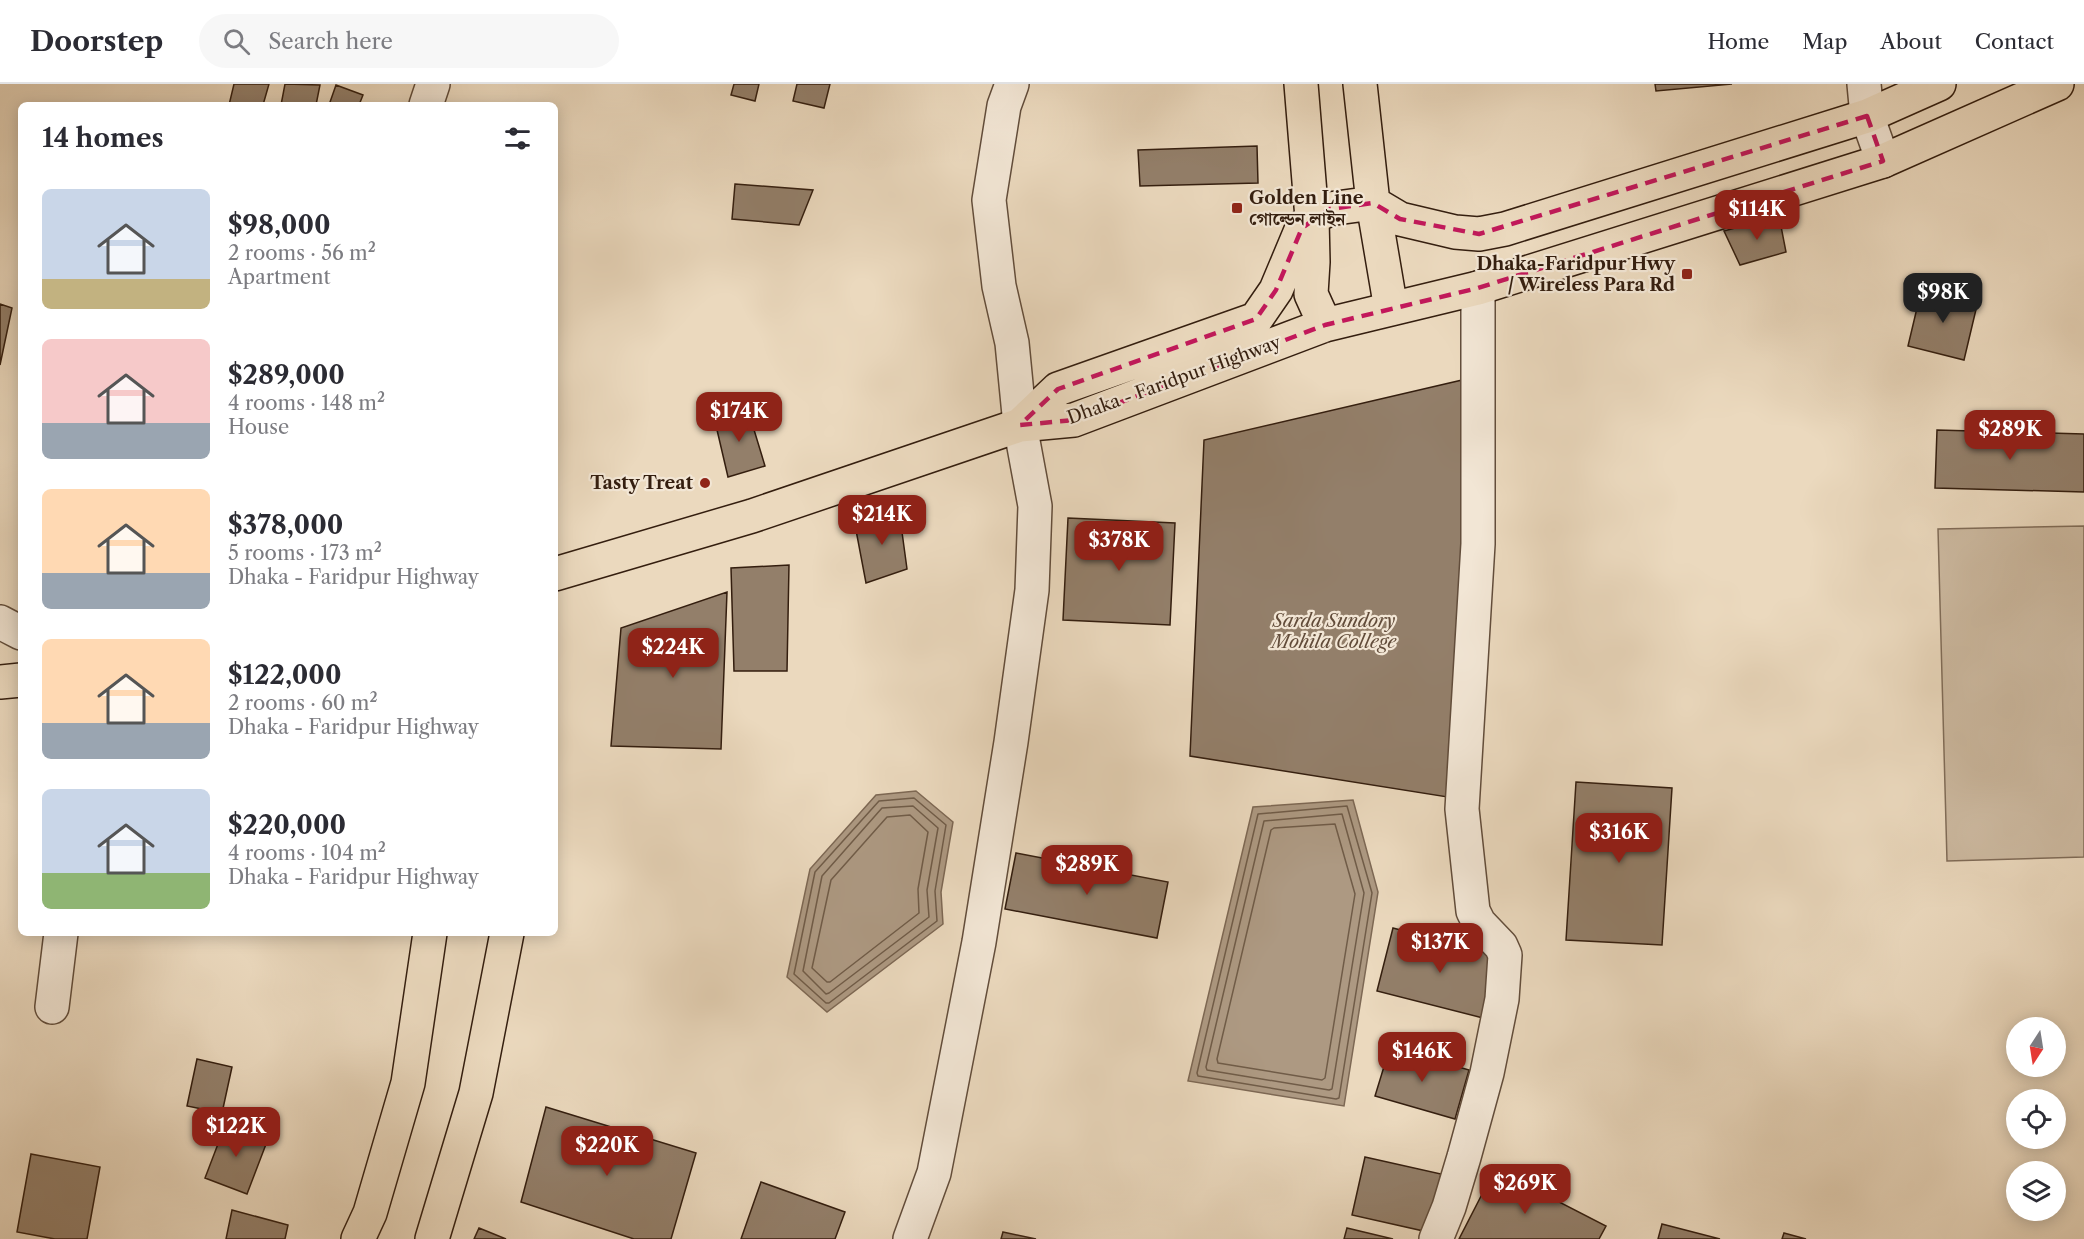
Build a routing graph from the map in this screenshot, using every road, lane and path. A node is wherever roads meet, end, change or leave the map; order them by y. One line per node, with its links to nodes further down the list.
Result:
1 (433, 84): 8 (street)
2 (1012, 84): 16 (street)
3 (1301, 84): 12 (main road)
4 (1360, 84): 11 (main road)
5 (1864, 84): 9 (street)
6 (1939, 84): 9 (main road)
7 (2057, 84): 10 (main road, Dhaka - Faridpur Highway)
8 (427, 102)
9 (1867, 116): 10 (street); 11 (main road)
10 (1882, 161): 13 (main road, Dhaka - Faridpur Highway)
11 (1373, 203): 12 (main road); 14 (main road)
12 (1312, 218): 15 (main road); 16 (main road, Dhaka - Faridpur Highway)
13 (1478, 288): 14 (main road, Dhaka - Faridpur Highway); 29 (street)
14 (1391, 309): 15 (main road, Dhaka - Faridpur Highway)
15 (1324, 326): 16 (main road, Dhaka - Faridpur Highway)
16 (1020, 425): 17 (main road, Dhaka - Faridpur Highway); 28 (street)
17 (558, 573)
18 (0, 622): 19 (street)
19 (18, 631)
20 (18, 680): 21 (main road)
21 (0, 682)
22 (61, 936): 25 (street)
23 (430, 936): 26 (main road)
24 (506, 936): 27 (main road)
25 (52, 1007)
26 (358, 1239)
27 (432, 1239)
28 (910, 1239)
29 (1436, 1239)

